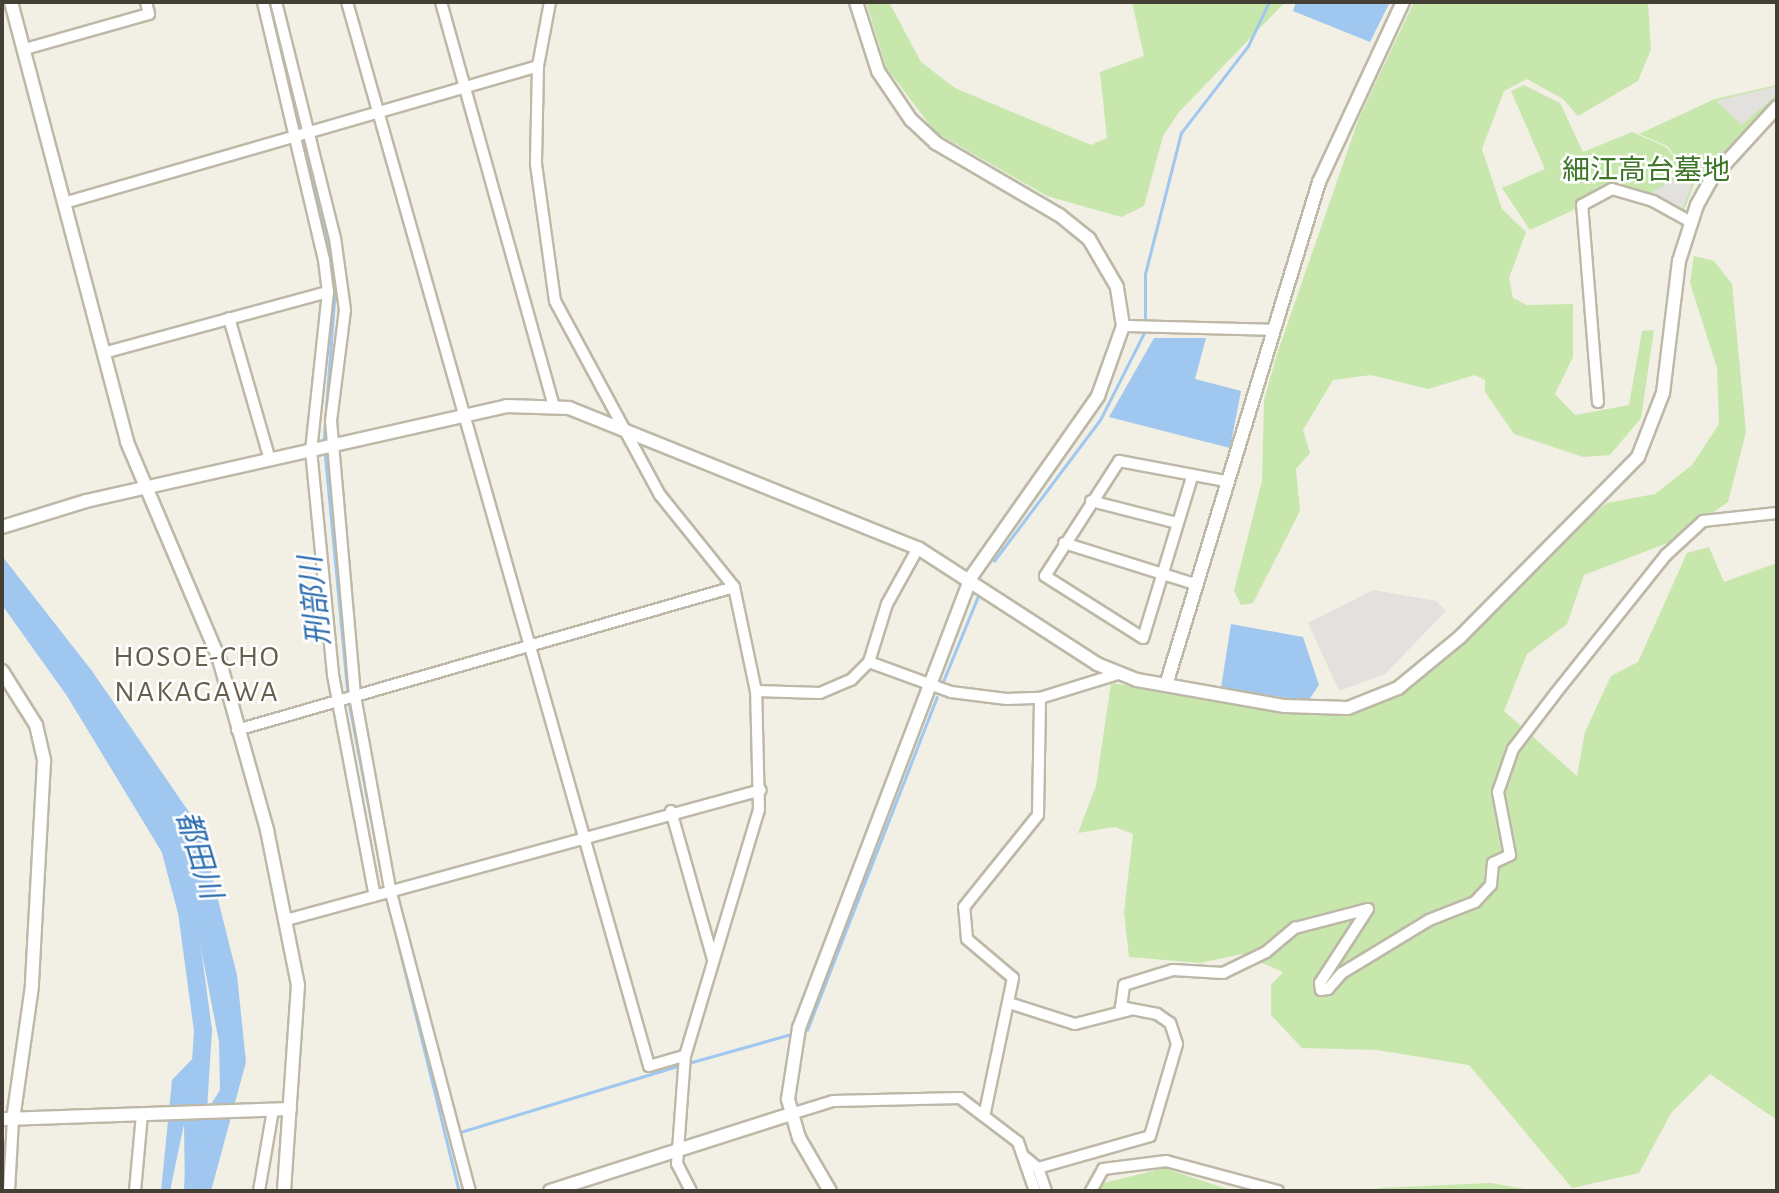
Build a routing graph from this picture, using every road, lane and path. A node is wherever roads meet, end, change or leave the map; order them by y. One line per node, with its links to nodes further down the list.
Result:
1 (12, 2): 10 (street)
2 (146, 2): 10 (street)
3 (263, 2): 15 (street)
4 (276, 2): 15 (street)
5 (347, 2): 14 (street)
6 (441, 2): 12 (street)
7 (550, 2): 11 (street)
8 (856, 2): 20 (street)
9 (1402, 2): 21 (street)
10 (25, 49): 16 (street)
11 (538, 66): 12 (street); 26 (street)
12 (464, 88): 14 (street); 24 (street)
13 (1777, 107): 17 (street)
14 (377, 111): 15 (street); 25 (street)
15 (301, 136): 16 (street); 18 (street); 27 (street)
16 (64, 203): 22 (street)
17 (1691, 222): 23 (street); 48 (street)
18 (328, 292): 19 (street); 28 (street)
19 (229, 318): 22 (street); 29 (street)
20 (1123, 326): 21 (street); 40 (street)
21 (1273, 330): 31 (street)
22 (103, 353): 32 (street)
23 (1598, 402)
24 (554, 407): 25 (street); 26 (street)
25 (464, 416): 27 (street); 43 (street)
26 (620, 427): 38 (street); 42 (street)
27 (331, 446): 28 (street); 50 (street)
28 (312, 449): 29 (street); 52 (street)
29 (271, 460): 32 (street)
30 (1192, 477): 31 (street); 33 (street); 35 (street)
31 (1226, 481): 41 (street)
32 (148, 489): 36 (street); 53 (street)
33 (1091, 501): 35 (street); 37 (street)
34 (1777, 513): 62 (street)
35 (1177, 523): 39 (street)
36 (2, 527)
37 (1064, 543): 39 (street); 39 (street)
38 (918, 548): 40 (street); 44 (street)
39 (1161, 574): 41 (street)
40 (971, 577): 46 (street); 47 (street)
41 (1195, 584): 48 (street)
42 (734, 587): 43 (street); 49 (street)
43 (528, 647): 50 (street); 56 (street)
44 (869, 662): 47 (street); 49 (street)
45 (2, 671): 69 (street)
46 (1121, 673): 48 (street); 51 (street)
47 (929, 681): 51 (street); 68 (street)
48 (1166, 685)
49 (756, 691): 54 (street)
50 (354, 697): 52 (street); 57 (street)
51 (1040, 698): 61 (street)
52 (339, 701): 53 (street); 58 (street)
53 (237, 730): 59 (street)
54 (760, 790): 55 (street); 60 (street)
55 (671, 811): 56 (street); 60 (street)
56 (582, 834): 57 (street); 63 (street)
57 (390, 889): 58 (street); 77 (street)
58 (374, 893): 59 (street)
59 (286, 920): 64 (street)
60 (713, 959): 63 (street)
61 (1009, 1003): 62 (street); 66 (street)
62 (1130, 1010): 72 (street)
63 (685, 1056): 70 (street)
64 (290, 1109): 65 (street); 76 (street)
65 (268, 1110): 67 (street); 75 (street)
66 (985, 1112): 68 (street); 71 (street)
67 (144, 1114): 69 (street); 74 (street)
68 (791, 1114): 70 (street); 80 (street)
69 (7, 1119): 73 (street)
70 (678, 1149): 78 (street); 79 (street)
71 (1026, 1158): 72 (street); 81 (street)
72 (1038, 1168): 82 (street)
73 (9, 1191)
74 (135, 1191)
75 (259, 1191)
76 (284, 1191)
77 (470, 1191)
78 (550, 1191)
79 (691, 1191)
80 (830, 1191)
81 (1035, 1191)
82 (1045, 1191)
83 (1091, 1191): 84 (street)
84 (1278, 1191)

